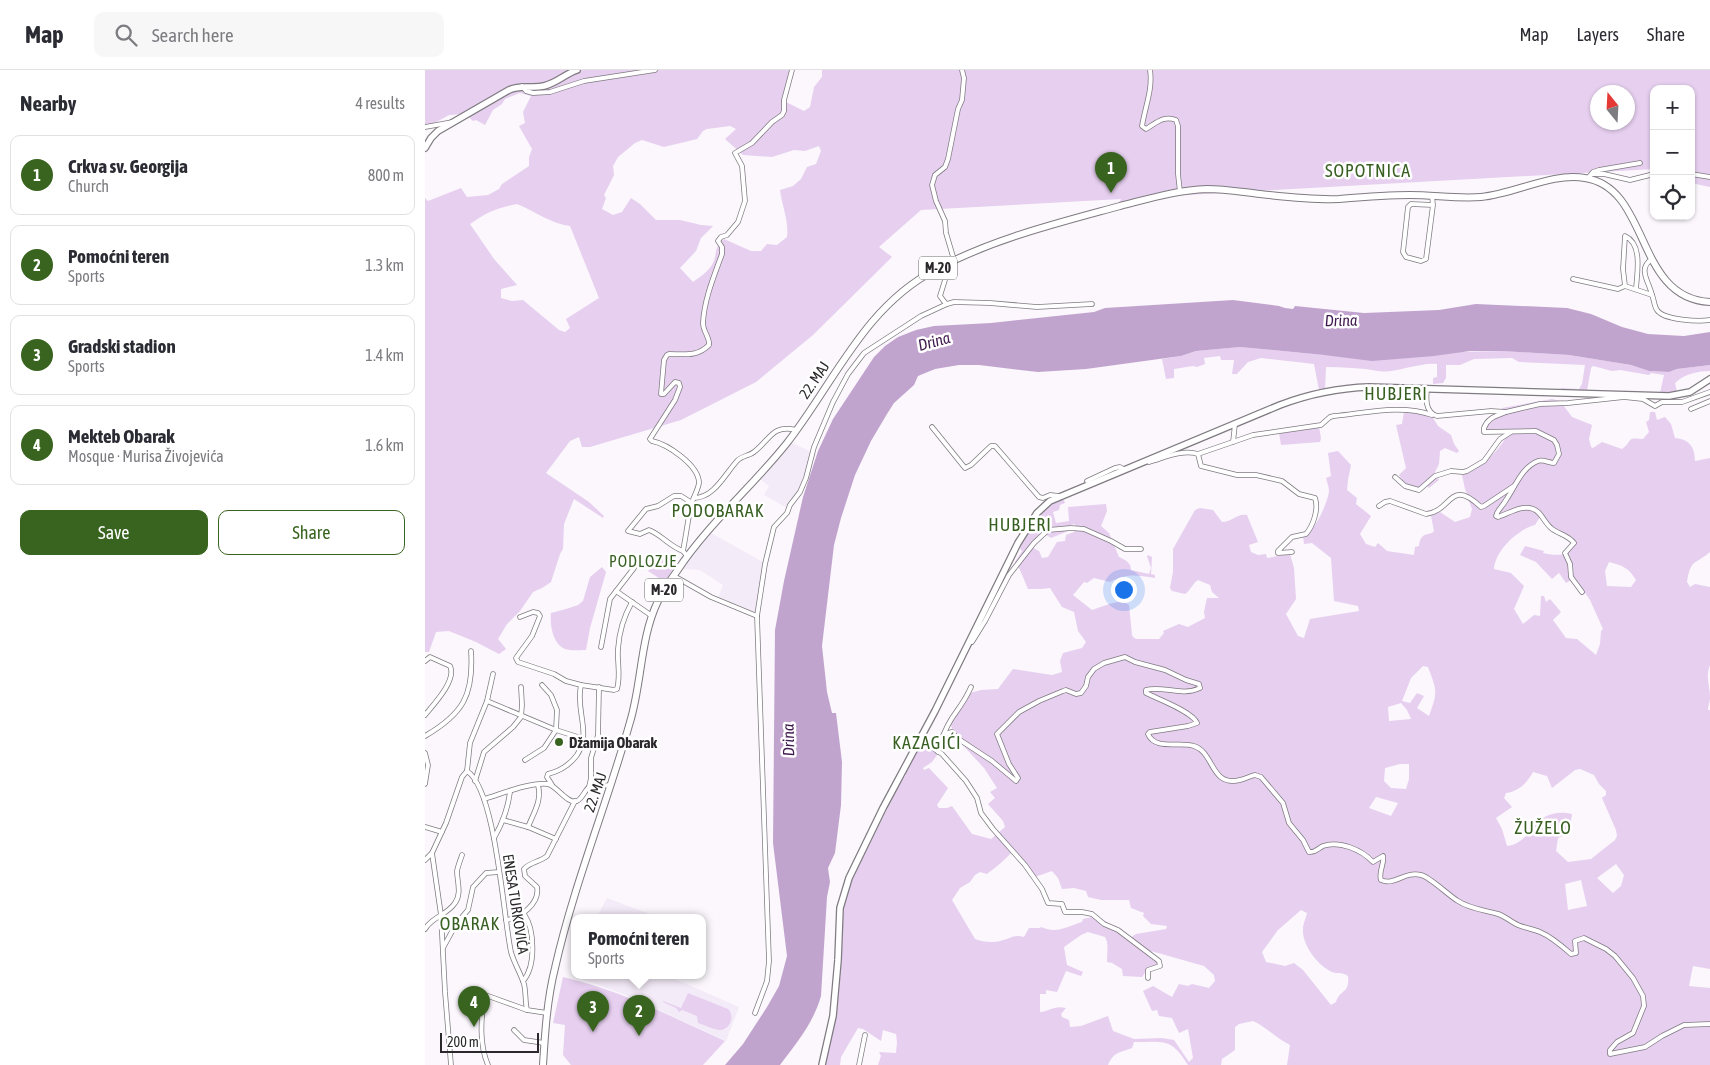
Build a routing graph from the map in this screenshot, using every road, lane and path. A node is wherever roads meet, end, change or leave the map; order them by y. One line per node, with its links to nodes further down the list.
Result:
1 (577, 70): 6 (street)
2 (655, 70): 6 (street)
3 (792, 70): 49 (street, 22. MAJ)
4 (962, 70): 19 (street)
5 (1150, 70): 15 (street)
6 (522, 86): 7 (street)
7 (455, 122): 8 (street); 9 (street)
8 (425, 127)
9 (425, 148)
10 (1641, 163): 13 (street)
11 (1650, 175): 13 (street)
12 (1695, 175): 14 (street)
13 (1590, 176): 16 (main road); 18 (main road)
14 (1710, 177)
15 (1180, 192): 16 (main road); 19 (main road, M-20)
16 (1432, 196): 17 (street)
17 (1433, 205): 17 (street)
18 (1652, 259): 24 (street); 25 (main road)
19 (954, 260): 20 (main road, M-20)
20 (938, 268): 26 (street); 39 (main road, 22. MAJ / M-20)
21 (1573, 279): 22 (street)
22 (1625, 286): 23 (street); 23 (street)
23 (1636, 290): 24 (street)
24 (1652, 295): 28 (street)
25 (1710, 302)
26 (946, 304): 27 (street); 60 (street)
27 (1092, 304)
28 (1710, 320)
29 (1710, 379): 32 (street)
30 (1427, 388): 32 (street); 36 (street); 37 (street)
31 (1710, 392): 32 (street)
32 (1624, 396): 35 (street)
33 (1710, 401): 34 (street)
34 (1691, 409)
35 (1506, 412): 36 (street); 40 (street)
36 (1431, 415): 41 (street)
37 (1235, 423): 41 (street); 43 (street)
38 (932, 427): 48 (street)
39 (796, 430): 49 (street); 53 (main road, 22. MAJ / M-20)
40 (1513, 431): 45 (street); 47 (street)
41 (1233, 442): 42 (street)
42 (1198, 454): 43 (street); 52 (street)
43 (1146, 462): 44 (street)
44 (1125, 471): 46 (street); 48 (street)
45 (1395, 477)
46 (1087, 481)
47 (1514, 486): 50 (street); 57 (street)
48 (1061, 496): 64 (street)
49 (693, 500): 53 (street, 22. MAJ); 53 (street)
50 (1379, 506)
51 (1141, 549): 64 (street)
52 (1293, 552)
53 (685, 553): 55 (main road, 22. MAJ / M-20)
54 (634, 568): 56 (street)
55 (674, 576): 59 (main road, 22. MAJ / M-20); 60 (street)
56 (616, 591): 58 (street); 62 (street)
57 (1582, 592)
58 (632, 602): 59 (street); 70 (street)
59 (652, 616): 87 (main road, 22. MAJ / M-20)
60 (757, 616): 111 (street)
61 (520, 617): 68 (street)
62 (601, 648)
63 (471, 651): 76 (street)
64 (964, 652): 79 (street)
65 (425, 661): 73 (street)
66 (493, 674): 72 (street)
67 (542, 685): 75 (street)
68 (581, 685): 70 (street); 78 (street)
69 (521, 687): 74 (street)
70 (599, 687): 88 (street, 22. MAJ)
71 (971, 687): 77 (street)
72 (487, 701): 74 (street); 83 (street)
73 (425, 715)
74 (521, 715): 75 (street); 84 (street)
75 (556, 730): 78 (street); 82 (street)
76 (425, 736)
77 (942, 737): 80 (street); 113 (street)
78 (584, 739): 89 (street, 22. MAJ)
79 (919, 742): 80 (street); 120 (street)
80 (937, 752): 108 (street)
81 (425, 753): 85 (street)
82 (525, 760)
83 (467, 771): 84 (street, ENESA TURKOVIĆA); 96 (street)
84 (475, 781): 91 (street, ENESA TURKOVIĆA)
85 (425, 784)
86 (538, 785): 89 (street); 90 (street); 95 (street)
87 (611, 785): 88 (street); 112 (main road, 22. MAJ / M-20)
88 (589, 786): 92 (street)
89 (554, 787): 92 (street)
90 (510, 792): 91 (street); 93 (street, ENESA TURKOVIĆA)
91 (484, 799): 97 (street, ENESA TURKOVIĆA)
92 (575, 801): 98 (street)
93 (503, 820): 95 (street); 97 (street, ENESA TURKOVIĆA)
94 (425, 827): 96 (street)
95 (528, 827): 98 (street)
96 (442, 832): 99 (street)
97 (494, 838): 102 (street, ENESA TURKOVIĆA)
98 (556, 839): 103 (street)
99 (432, 853): 101 (street); 104 (street)
100 (462, 856): 104 (street)
101 (425, 860)
102 (499, 872): 105 (street, ENESA TURKOVIĆA); 107 (street)
103 (524, 914): 105 (street); 109 (street)
104 (441, 915): 106 (street); 107 (street)
105 (506, 920): 109 (street, ENESA TURKOVIĆA)
106 (425, 929)
107 (443, 948): 117 (street)
108 (1148, 978)
109 (523, 981): 110 (street, ENESA TURKOVIĆA)
110 (527, 1010): 112 (street); 118 (street)
111 (755, 1013)
112 (547, 1014): 116 (main road, M-20)
113 (1710, 1024)
114 (515, 1030): 116 (street)
115 (865, 1035): 121 (street)
116 (544, 1043): 119 (main road, M-20)
117 (451, 1065)
118 (488, 1065)
119 (543, 1065)
120 (822, 1065)
121 (859, 1065)

